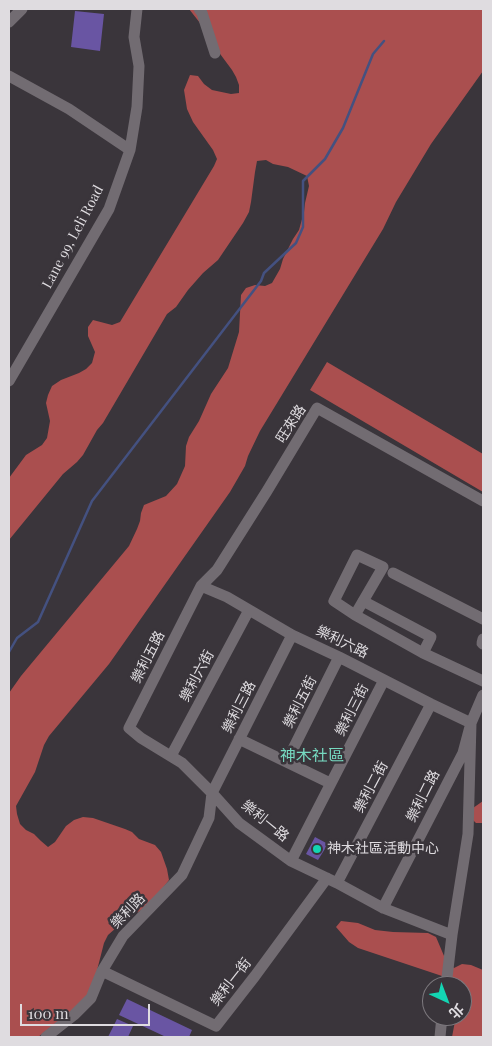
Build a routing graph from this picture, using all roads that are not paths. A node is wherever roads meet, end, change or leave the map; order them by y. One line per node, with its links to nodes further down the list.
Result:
1 (22, 9): 4 (street)
2 (137, 9): 7 (street, Lane 99, Leli Road)
3 (199, 9): 5 (street)
4 (9, 22)
5 (215, 53)
6 (9, 76): 7 (street)
7 (130, 150): 8 (street, Lane 99, Leli Road)
8 (10, 376)
9 (483, 501): 11 (street, 旺來路)
10 (393, 573): 15 (street)
11 (201, 586): 13 (street, 樂利六路); 26 (street, 樂利五路)
12 (363, 601): 14 (street); 14 (street); 19 (street)
13 (249, 610): 16 (street, 樂利六路); 28 (street, 樂利六街)
14 (355, 615): 19 (street)
15 (483, 619)
16 (292, 635): 20 (street, 樂利六路); 27 (street, 樂利三路)
17 (483, 639): 18 (street)
18 (483, 644)
19 (423, 653): 22 (street)
20 (339, 657): 21 (street, 樂利六路); 29 (street, 樂利五街)
21 (384, 680): 24 (street, 樂利六路); 30 (street, 樂利三街)
22 (483, 681)
23 (483, 695): 25 (street)
24 (431, 704): 25 (street, 樂利六路); 33 (street, 樂利二街)
25 (472, 723): 34 (street, 樂利二路); 35 (street)
26 (141, 738): 28 (street, 樂利一路)
27 (239, 739): 29 (street); 31 (street, 樂利三路)
28 (172, 756): 31 (street, 樂利一路)
29 (287, 761): 30 (street)
30 (330, 783): 32 (street, 樂利三街)
31 (212, 793): 32 (street, 樂利一路); 36 (street, 樂利路)
32 (291, 861): 33 (street, 樂利一路)
33 (332, 881): 34 (street, 樂利一路); 36 (street, 樂利一街)
34 (383, 908): 35 (street, 樂利一路)
35 (452, 935): 37 (street)
36 (102, 971): 38 (street, 樂利路)
37 (447, 976)
38 (46, 1037)

